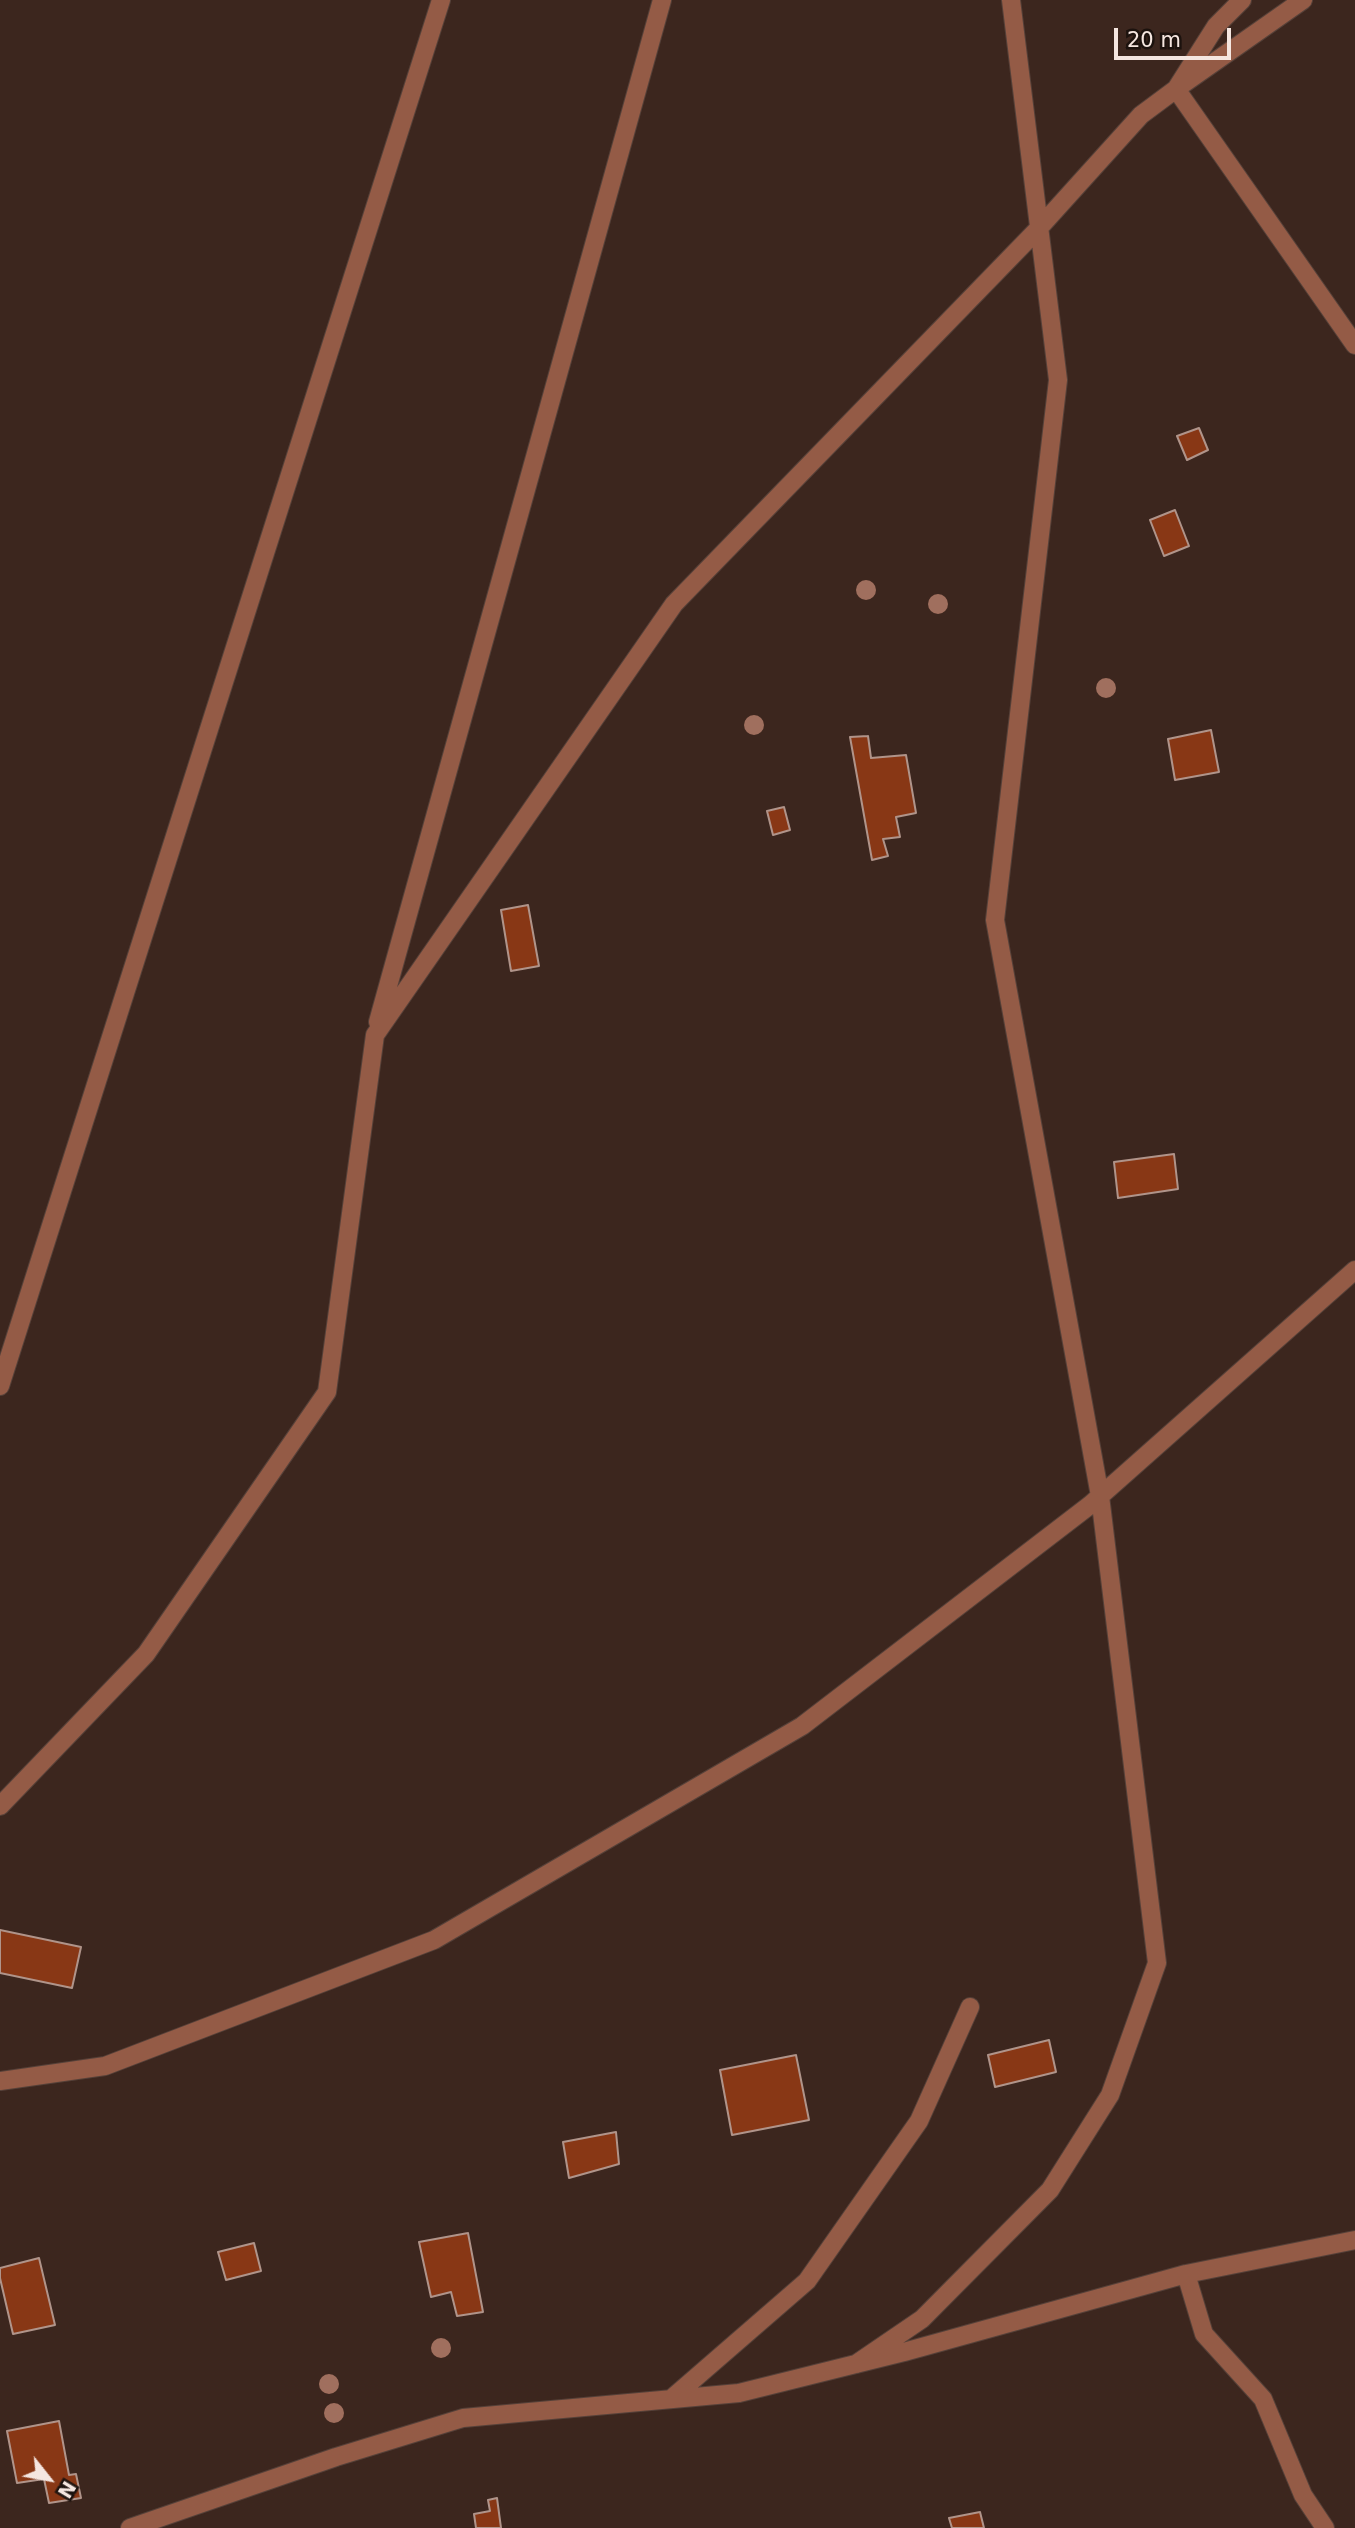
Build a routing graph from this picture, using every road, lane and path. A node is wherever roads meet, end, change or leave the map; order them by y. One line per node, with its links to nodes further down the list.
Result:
1 (441, 0): 11 (street)
2 (662, 0): 9 (street)
3 (1011, 0): 7 (street)
4 (1241, 0): 6 (street)
5 (1303, 0): 6 (street)
6 (1176, 89): 7 (street); 8 (street)
7 (1039, 228): 9 (street); 12 (street)
8 (1355, 345)
9 (375, 1035): 13 (street)
10 (1355, 1270): 12 (street)
11 (0, 1386)
12 (1100, 1496): 15 (street); 18 (street)
13 (0, 1805)
14 (970, 2007): 19 (street)
15 (0, 2081)
16 (1355, 2240): 17 (street)
17 (1186, 2274): 18 (street); 21 (street)
18 (856, 2364): 19 (street)
19 (671, 2399): 20 (street)
20 (130, 2528)
21 (1325, 2528)

